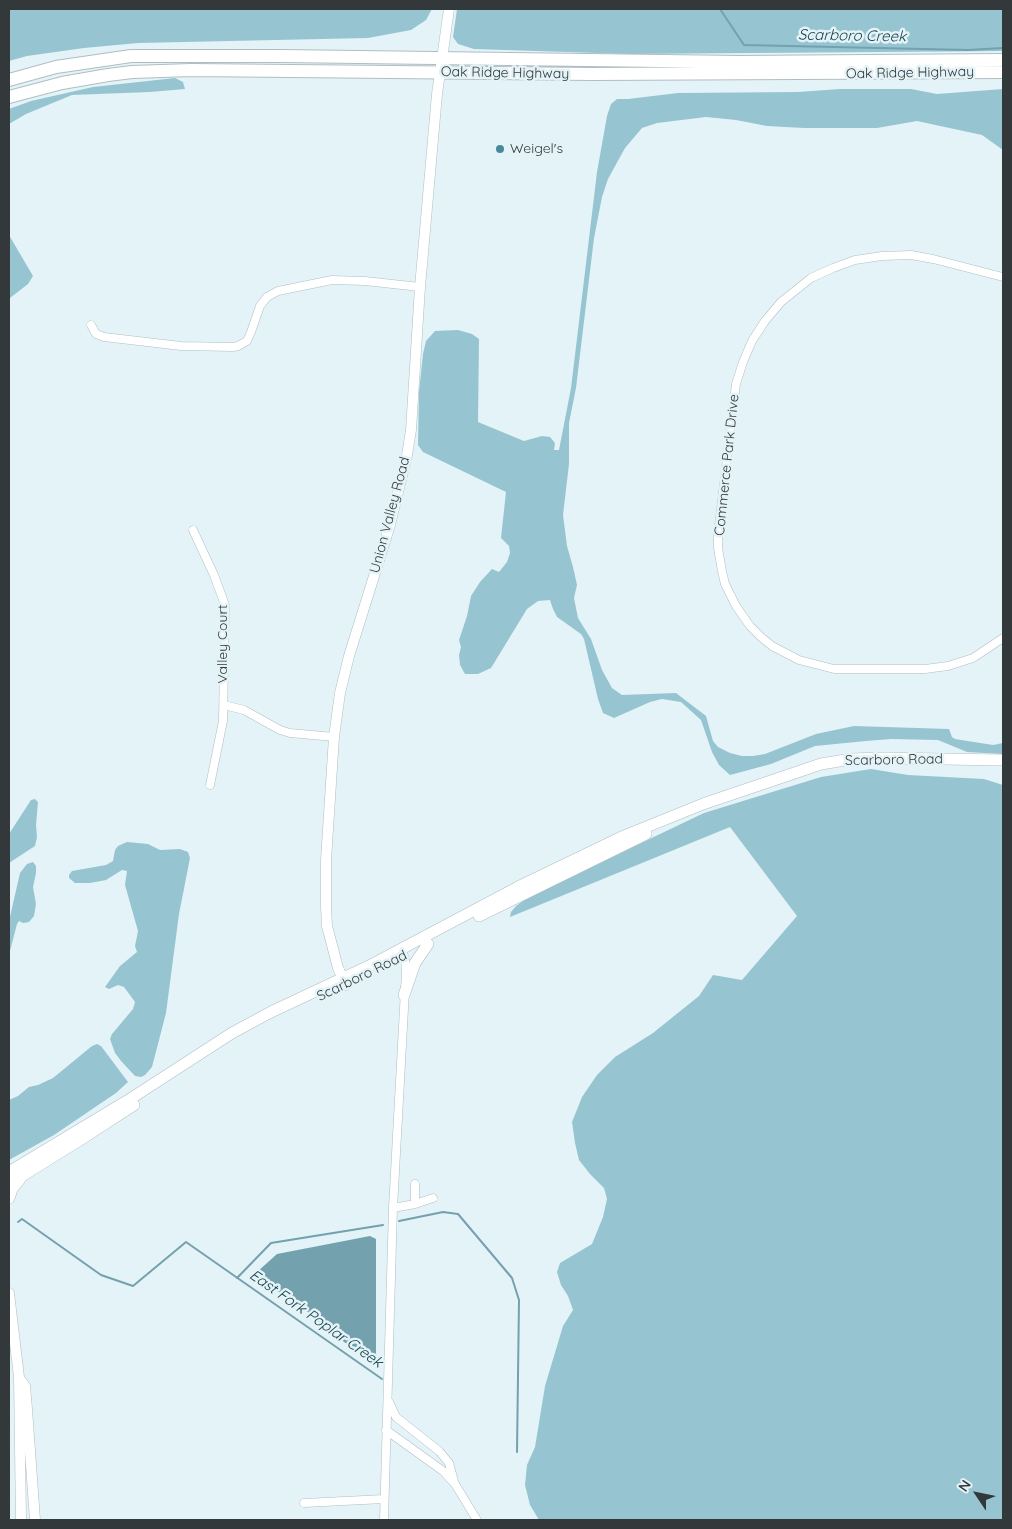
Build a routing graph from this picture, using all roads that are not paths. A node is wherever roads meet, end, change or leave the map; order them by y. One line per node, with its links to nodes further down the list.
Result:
1 (449, 9): 3 (street, Union Valley Road)
2 (1003, 60): 3 (highway, Oak Ridge Highway)
3 (442, 66): 4 (highway, Oak Ridge Highway); 5 (highway, Oak Ridge Highway); 6 (highway, Oak Ridge Highway); 8 (street, Union Valley Road)
4 (1003, 72)
5 (9, 80)
6 (9, 97)
7 (1003, 277): 11 (street, Commerce Park Drive)
8 (420, 287): 9 (street); 13 (street, Union Valley Road)
9 (91, 325)
10 (192, 530): 12 (street, Valley Court)
11 (1003, 638)
12 (224, 705): 13 (street); 15 (street, Valley Court)
13 (334, 736): 19 (street, Union Valley Road)
14 (1003, 760): 16 (main road, Scarboro Road)
15 (210, 785)
16 (730, 796): 17 (main road, Scarboro Road); 18 (main road, Scarboro Road)
17 (428, 944): 18 (main road, Scarboro Road); 20 (main road)
18 (403, 953): 19 (main road, Scarboro Road); 20 (street)
19 (344, 982): 21 (main road, Scarboro Road); 23 (main road, Scarboro Road)
20 (404, 995): 30 (street)
21 (126, 1101): 22 (main road, Scarboro Road); 24 (street)
22 (9, 1172)
23 (23, 1176): 25 (main road, Scarboro Road); 27 (main road)
24 (9, 1178)
25 (9, 1184)
26 (415, 1184): 29 (street)
27 (9, 1198)
28 (433, 1198): 29 (street)
29 (415, 1204): 30 (street)
30 (393, 1208): 33 (street)
31 (9, 1293): 32 (street)
32 (19, 1377): 38 (street); 39 (street)
33 (388, 1400): 34 (street); 35 (street)
34 (386, 1430): 35 (street); 36 (street)
35 (455, 1484): 41 (street)
36 (384, 1499): 37 (street); 40 (street)
37 (304, 1503)
38 (21, 1520)
39 (35, 1520)
40 (384, 1520)
41 (477, 1520)

